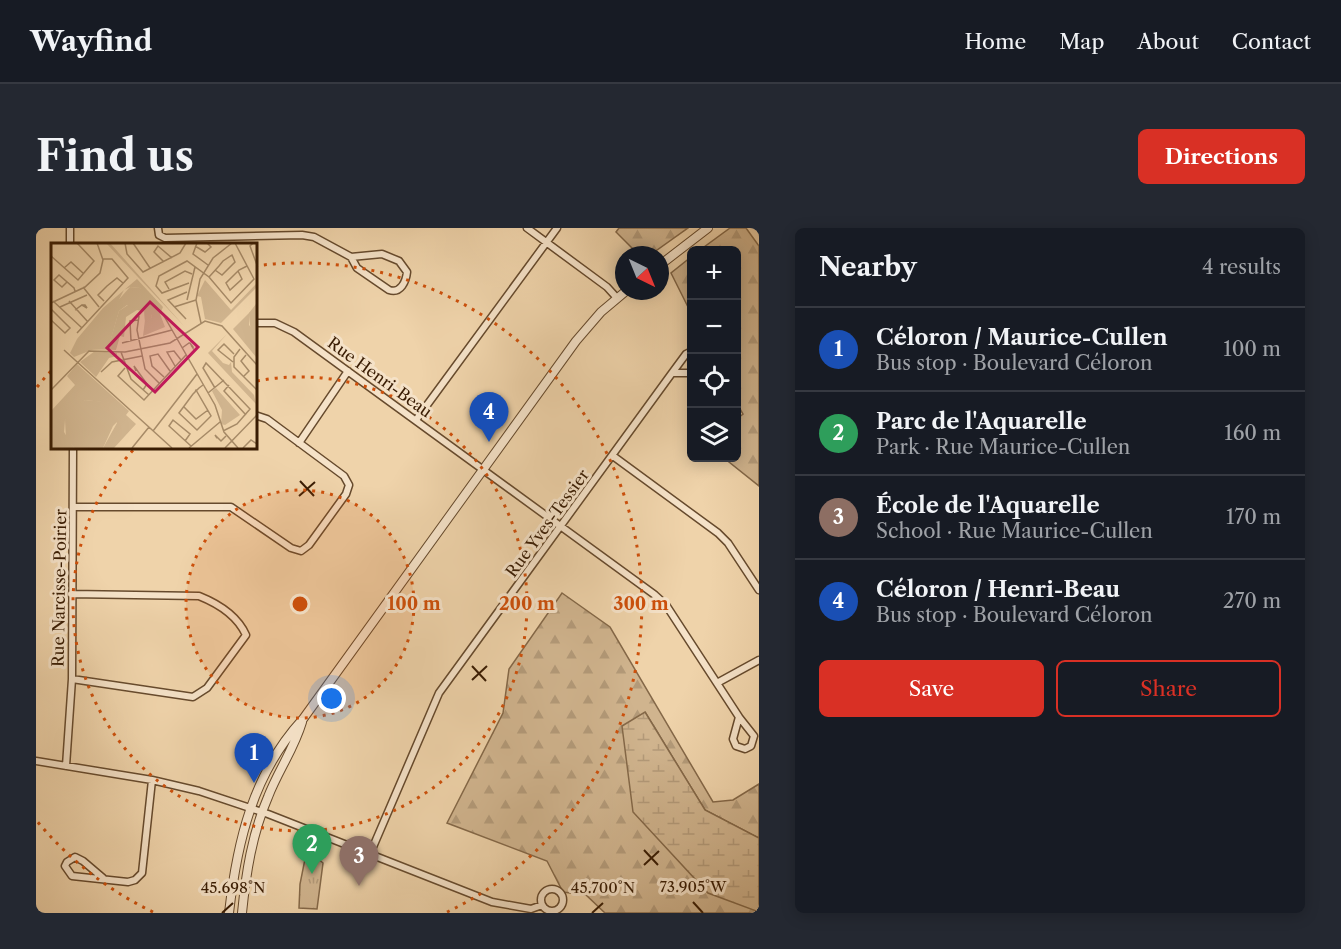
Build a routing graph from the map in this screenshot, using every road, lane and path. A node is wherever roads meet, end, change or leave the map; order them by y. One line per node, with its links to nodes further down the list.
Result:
1 (158, 228): 6 (street)
2 (527, 228): 5 (street)
3 (557, 228): 5 (street)
4 (708, 228): 7 (street)
5 (547, 242): 8 (street); 16 (street)
6 (351, 257): 6 (street)
7 (669, 258)
8 (615, 296)
9 (615, 300): 20 (street)
10 (256, 323): 12 (street, Rue Henri-Beau)
11 (687, 354): 14 (street, Rue Yves-Tessier)
12 (348, 371): 16 (street, Rue Henri-Beau); 17 (street)
13 (687, 372): 14 (street)
14 (672, 373): 19 (street, Rue Yves-Tessier)
15 (256, 415): 17 (street)
16 (416, 420): 20 (street, Rue Henri-Beau)
17 (299, 443): 21 (street)
18 (73, 448): 21 (street, Rue Narcisse-Poirier)
19 (613, 456): 22 (street, Rue Yves-Tessier); 23 (street)
20 (483, 469): 22 (street, Rue Henri-Beau); 29 (street)
21 (74, 507): 24 (street, Rue Narcisse-Poirier)
22 (561, 526): 27 (street, Rue Henri-Beau); 35 (street, Rue Yves-Tessier)
23 (759, 590)
24 (71, 594): 26 (street, Rue Narcisse-Poirier); 26 (street)
25 (759, 660): 27 (street)
26 (72, 679): 31 (street, Rue Narcisse-Poirier)
27 (717, 683): 28 (street, Rue Henri-Beau)
28 (739, 717): 28 (street, Rue Henri-Beau)
29 (303, 719): 33 (street); 34 (street)
30 (36, 761): 31 (street)
31 (66, 766): 32 (street)
32 (152, 780): 33 (street); 36 (street)
33 (250, 808): 34 (street); 38 (street)
34 (262, 812): 35 (street); 39 (street)
35 (370, 854): 37 (street)
36 (103, 878): 36 (street)
37 (542, 905)
38 (229, 913)
39 (242, 913)

